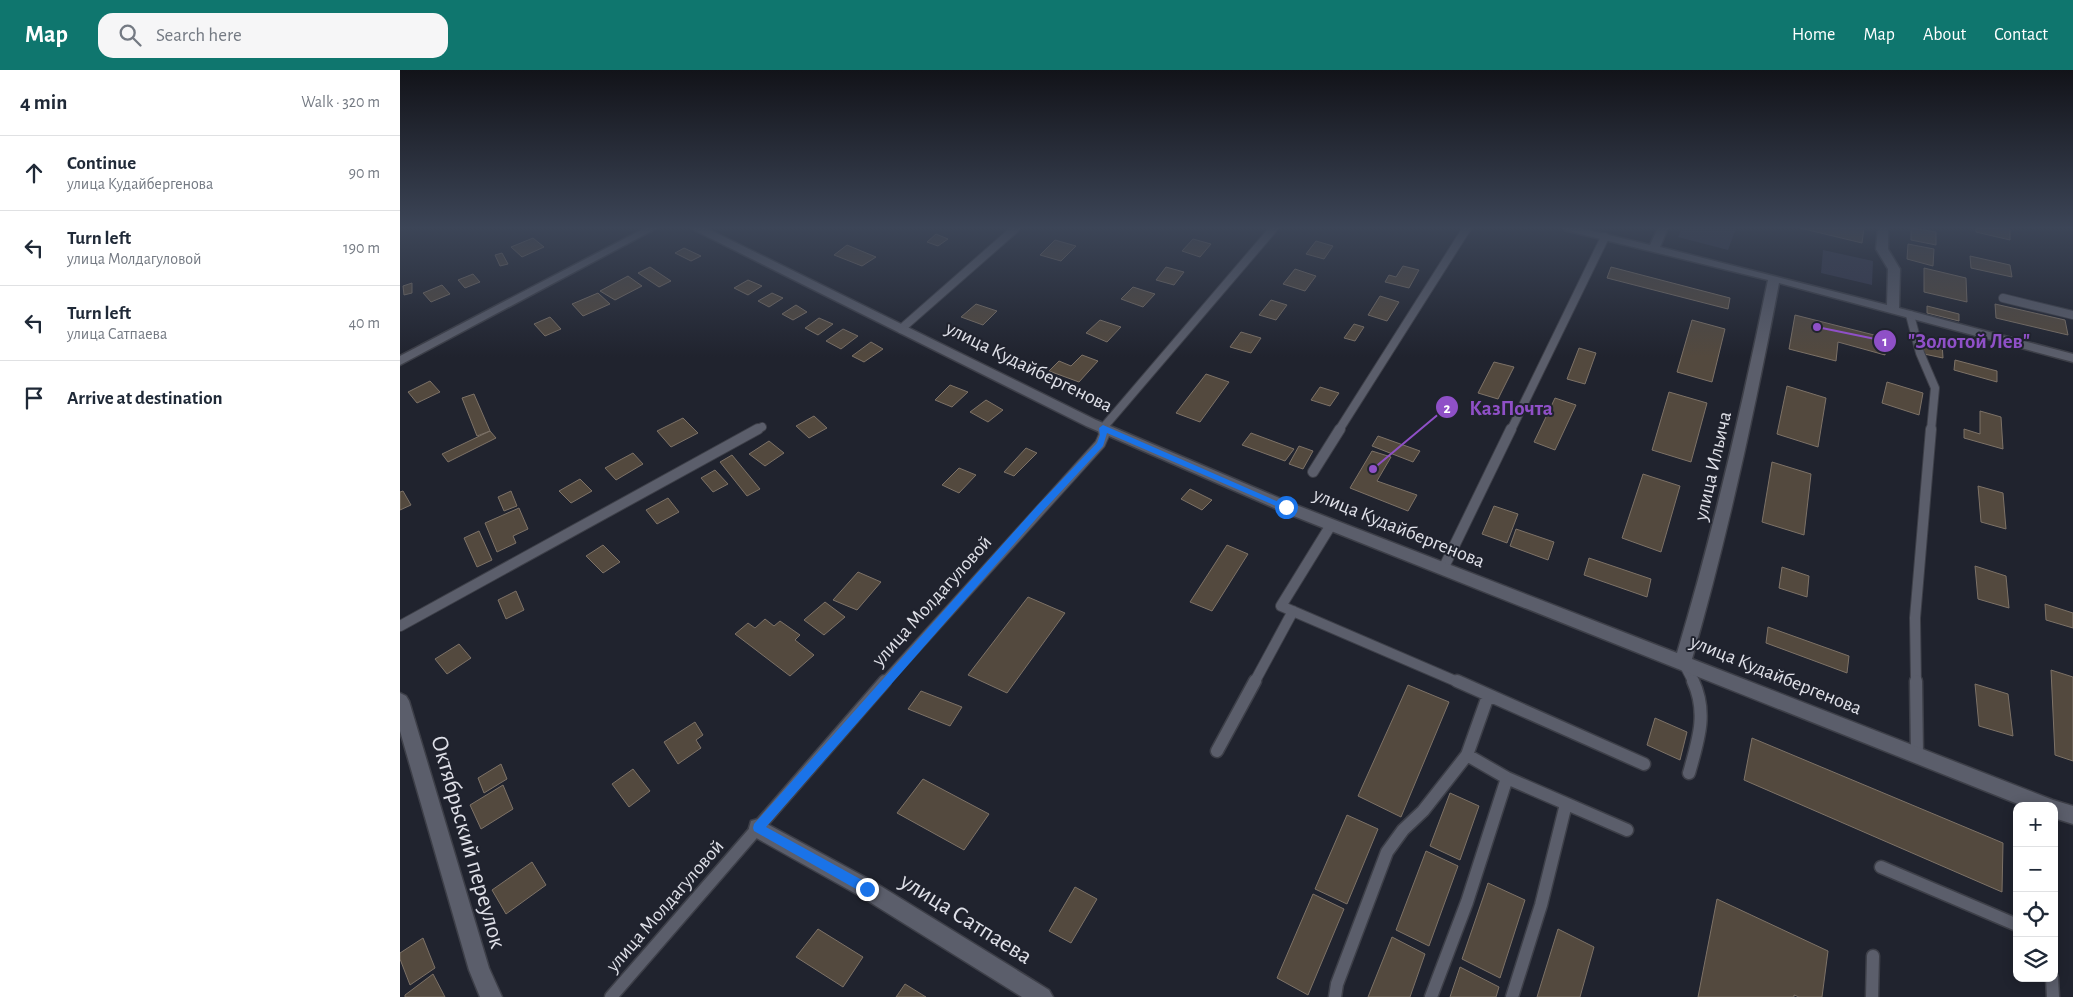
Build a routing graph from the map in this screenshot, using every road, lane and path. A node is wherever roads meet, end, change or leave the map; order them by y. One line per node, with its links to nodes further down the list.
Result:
1 (570, 271): 16 (street)
2 (784, 271): 14 (street, улица Кудайбергенова)
3 (967, 271): 14 (lane)
4 (1237, 271): 18 (lane, улица Молдагуловой)
5 (1440, 271): 19 (lane)
6 (1588, 271): 21 (lane)
7 (1746, 271): 9 (street)
8 (1894, 271): 11 (street)
9 (1774, 278): 11 (street); 24 (street, улица Ильича)
10 (2003, 298): 13 (lane)
11 (1893, 310): 12 (street)
12 (1910, 315): 15 (street); 29 (lane)
13 (2073, 315)
14 (901, 330): 18 (street, улица Кудайбергенова)
15 (2073, 358)
16 (400, 361)
17 (762, 427): 23 (lane)
18 (1103, 428): 20 (street, улица Кудайбергенова); 37 (lane, улица Молдагуловой)
19 (1312, 472)
20 (1332, 525): 21 (street, улица Кудайбергенова); 22 (lane)
21 (1443, 569): 24 (street, улица Кудайбергенова)
22 (1294, 611): 25 (lane); 27 (lane)
23 (400, 626)
24 (1683, 662): 29 (street, улица Кудайбергенова); 31 (lane)
25 (1488, 696): 28 (lane); 30 (lane)
26 (400, 701): 43 (street, Октябрьский переулок)
27 (1217, 751)
28 (1467, 755): 32 (lane); 46 (lane)
29 (1917, 755): 33 (street, улица Кудайбергенова)
30 (1644, 764)
31 (1689, 773)
32 (1507, 778): 34 (lane); 47 (lane)
33 (2036, 802)
34 (1566, 804): 38 (lane); 48 (lane)
35 (2058, 809): 36 (street)
36 (2073, 815)
37 (758, 828): 44 (lane, улица Молдагуловой); 45 (street, улица Сатпаева)
38 (1628, 830)
39 (1881, 867): 40 (lane)
40 (2013, 923)
41 (1873, 956): 49 (lane)
42 (2052, 982): 50 (lane)
43 (491, 997)
44 (611, 997)
45 (1042, 997)
46 (1335, 997)
47 (1431, 997)
48 (1512, 997)
49 (1872, 997)
50 (2053, 997)

